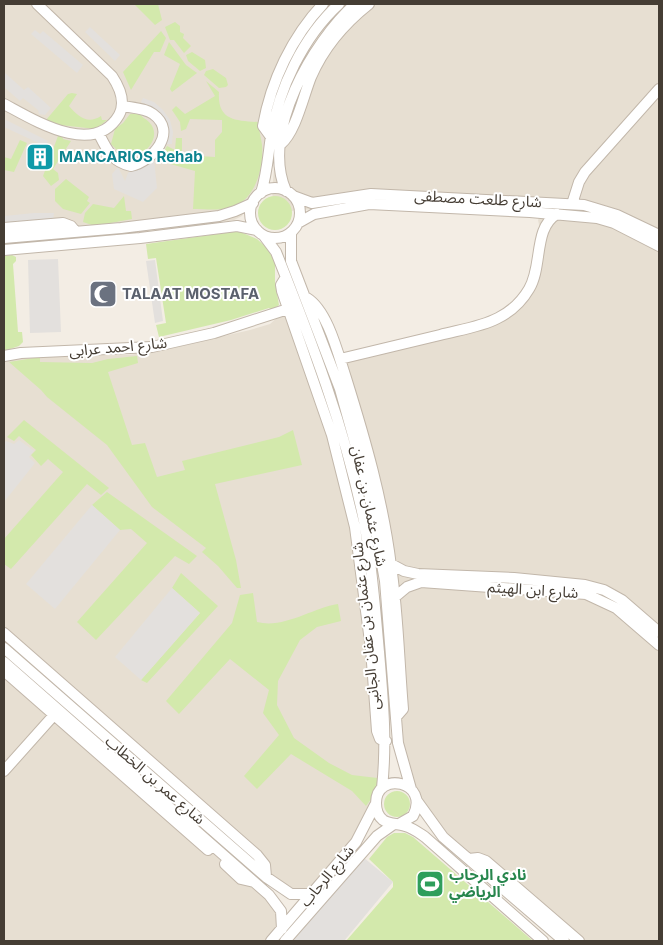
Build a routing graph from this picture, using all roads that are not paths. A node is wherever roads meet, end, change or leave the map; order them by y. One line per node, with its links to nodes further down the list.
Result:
1 (37, 4): 8 (street)
2 (323, 4): 10 (street)
3 (339, 4): 10 (street)
4 (356, 4): 11 (street)
5 (369, 4): 11 (street)
6 (659, 89): 15 (street)
7 (4, 104): 9 (street)
8 (122, 106): 9 (street); 9 (street)
9 (99, 134)
10 (271, 137): 12 (street)
11 (280, 145): 13 (street)
12 (261, 193): 13 (street); 14 (street)
13 (290, 194): 15 (street, شارع طلعت مصطفى); 18 (street)
14 (253, 203): 20 (street); 22 (street)
15 (572, 204): 24 (street, شارع طلعت مصطفى)
16 (530, 212): 17 (street, شارع طلعت مصطفى); 18 (street, شارع طلعت مصطفى); 21 (street)
17 (557, 214): 21 (street); 26 (street, شارع طلعت مصطفى)
18 (298, 223): 23 (street)
19 (4, 228): 20 (street)
20 (76, 232): 25 (street)
21 (542, 232): 32 (street)
22 (261, 233): 23 (street); 27 (street); 28 (street, شارع عثمان بن عفان)
23 (291, 233): 29 (street, شارع عثمان بن عفان)
24 (659, 235)
25 (4, 238)
26 (659, 246)
27 (4, 250)
28 (286, 277): 30 (street, شارع عثمان بن عفان الجانبى); 35 (street, شارع عثمان بن عفان)
29 (306, 298): 32 (street, شارع عثمان بن عفان الجانبى); 34 (street, شارع عثمان بن عفان)
30 (288, 309): 31 (street, شارع احمد عرابى); 46 (street, شارع عثمان بن عفان الجانبى)
31 (4, 356)
32 (340, 359): 33 (street, شارع عثمان بن عفان الجانبى)
33 (391, 564): 36 (street, شارع عثمان بن عفان الجانبى); 37 (street, شارع ابن الهيثم)
34 (385, 581): 35 (street); 45 (street, شارع عثمان بن عفان)
35 (373, 582): 46 (street, شارع عثمان بن عفان)
36 (395, 597): 39 (street, شارع ابن الهيثم); 45 (street, شارع عثمان بن عفان الجانبى)
37 (659, 632)
38 (4, 633): 54 (street)
39 (659, 645)
40 (4, 648): 43 (street, شارع عمر بن الخطاب)
41 (4, 662): 43 (street, شارع عمر بن الخطاب)
42 (4, 671): 44 (street)
43 (29, 676): 54 (street, شارع عمر بن الخطاب); 55 (street, شارع عمر بن الخطاب)
44 (54, 715): 47 (street); 55 (street)
45 (396, 717): 49 (street, شارع عثمان بن عفان)
46 (386, 741): 48 (street, شارع عثمان بن عفان)
47 (4, 771)
48 (382, 788): 49 (street); 51 (street)
49 (411, 789): 50 (street)
50 (417, 800): 52 (street); 53 (street)
51 (376, 805): 52 (street); 56 (street, شارع الرحاب)
52 (396, 824): 59 (street, شارع الرحاب); 60 (street)
53 (469, 859): 61 (street); 62 (street)
54 (266, 877): 56 (street, شارع عمر بن الخطاب)
55 (256, 882): 57 (street, شارع عمر بن الخطاب)
56 (313, 894): 57 (street, شارع الرحاب)
57 (282, 928): 58 (street, شارع الرحاب)
58 (270, 941)
59 (286, 941)
60 (543, 941)
61 (564, 941)
62 (579, 941)

